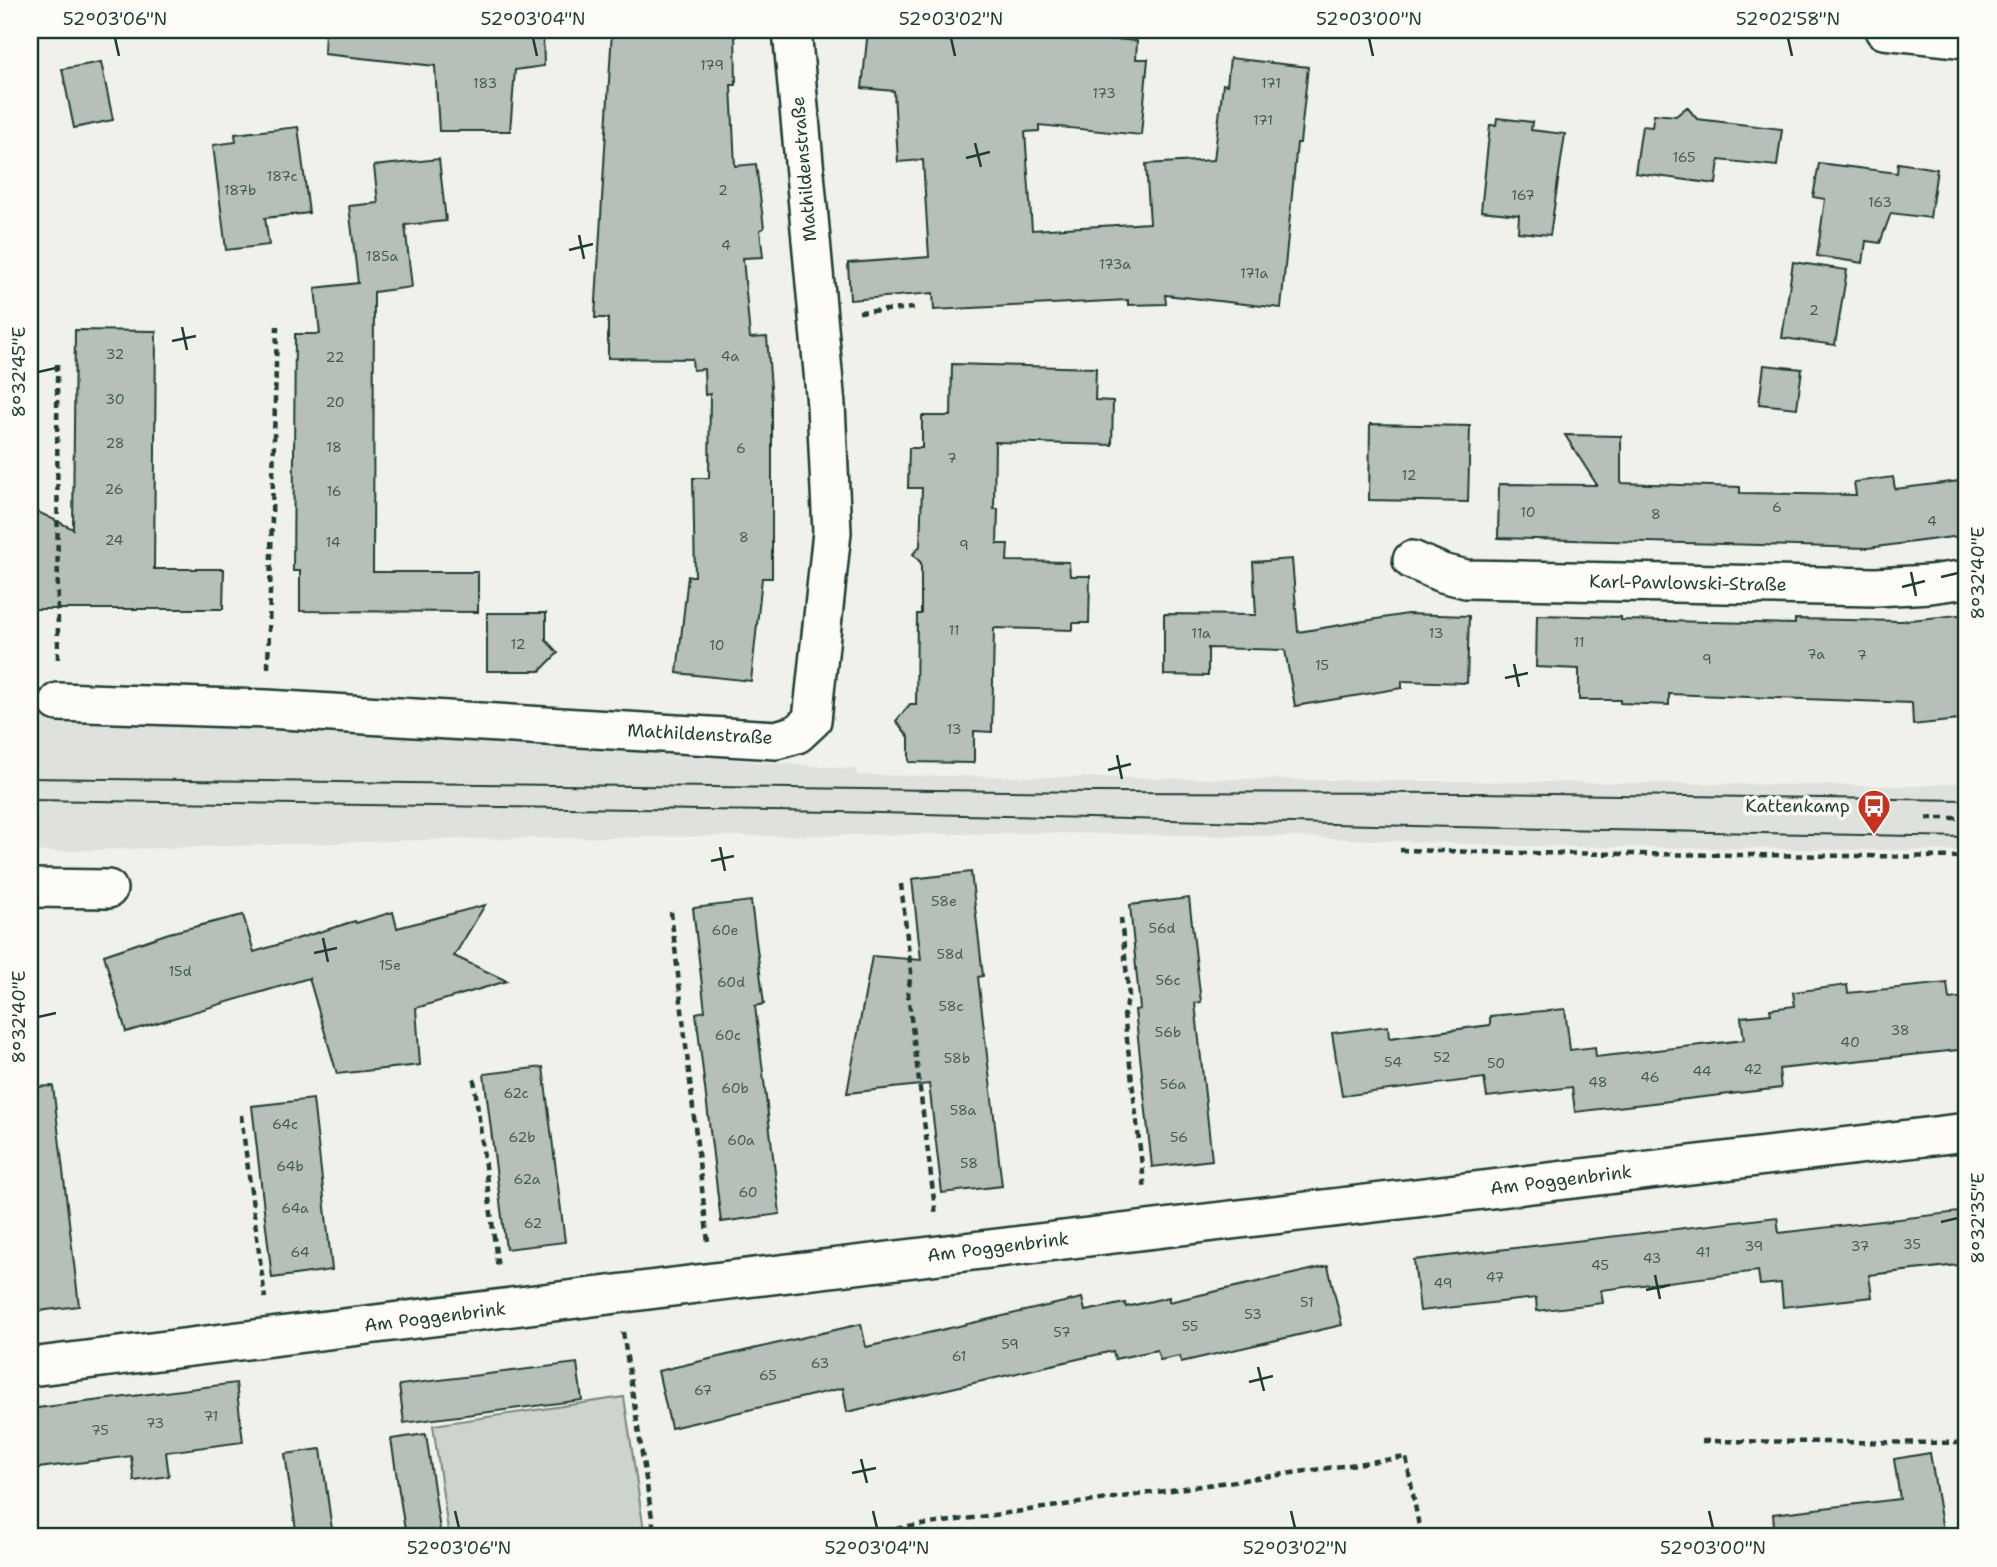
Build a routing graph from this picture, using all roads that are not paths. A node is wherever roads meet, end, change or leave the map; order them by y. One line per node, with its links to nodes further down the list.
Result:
1 (792, 30): 6 (street, Mathildenstraße)
2 (1884, 30): 3 (street)
3 (1967, 39)
4 (1412, 561): 5 (street, Karl-Pawlowski-Straße)
5 (1967, 579)
6 (58, 702)
7 (30, 888): 8 (street)
8 (108, 888)
9 (1967, 1132): 10 (street, Am Poggenbrink)
10 (30, 1367)

